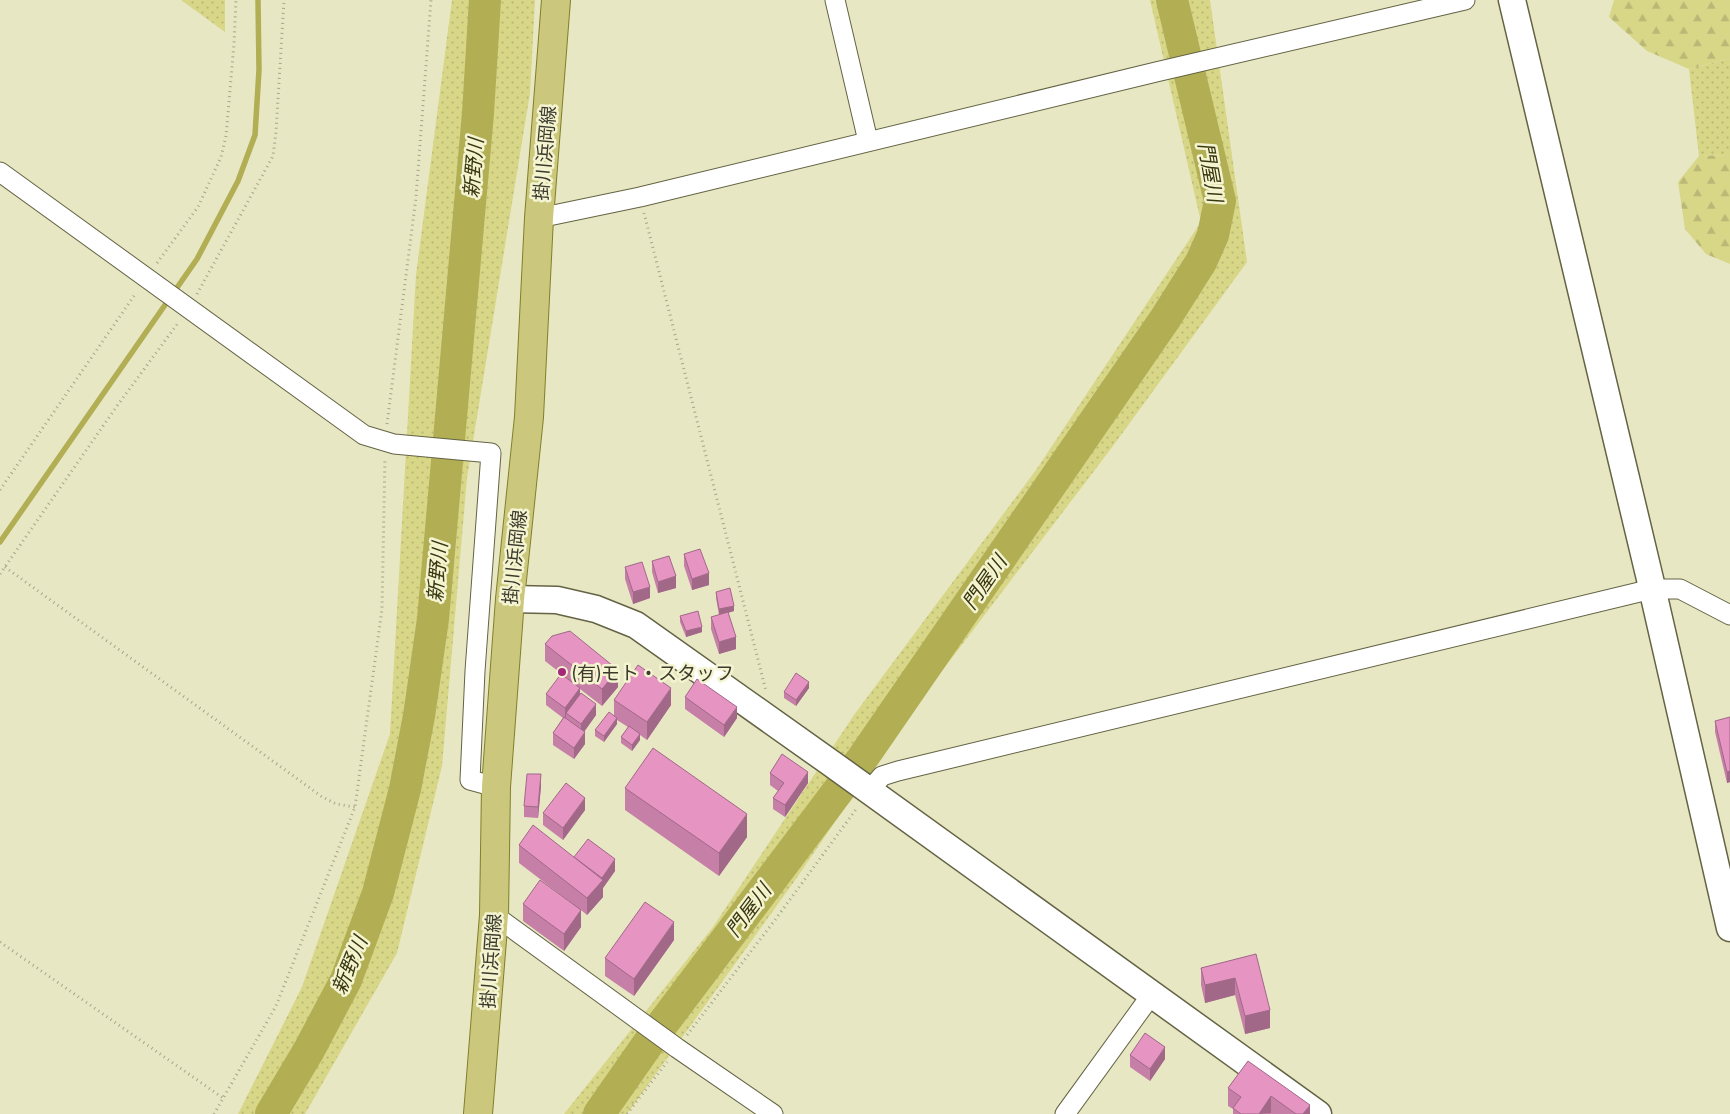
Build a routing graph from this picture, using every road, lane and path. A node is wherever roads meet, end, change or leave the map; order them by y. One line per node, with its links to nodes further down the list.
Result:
1 (431, 0): 10 (path)
2 (556, 0): 9 (main road, 掛川浜岡線)
3 (835, 0): 6 (street)
4 (1465, 0): 6 (street)
5 (1512, 0): 12 (street)
6 (868, 142): 8 (street)
7 (0, 172): 10 (street)
8 (640, 197): 9 (street); 15 (path)
9 (539, 218): 13 (main road, 掛川浜岡線)
10 (389, 443): 16 (street); 18 (path)
11 (5, 567): 18 (path)
12 (1652, 590): 14 (street); 17 (street); 20 (street)
13 (510, 598): 15 (street); 16 (main road, 掛川浜岡線)
14 (1730, 616)
15 (758, 712): 17 (street)
16 (496, 788): 19 (main road, 掛川浜岡線)
17 (869, 791): 22 (street); 23 (path)
18 (355, 807): 24 (path)
19 (494, 915): 23 (street); 26 (main road, 掛川浜岡線)
20 (1730, 928)
21 (0, 942): 24 (path)
22 (1152, 994): 29 (street); 30 (street)
23 (678, 1048): 27 (path); 28 (street)
24 (223, 1098): 25 (path)
25 (214, 1114)
26 (478, 1114)
27 (627, 1114)
28 (773, 1114)
29 (1064, 1114)
30 (1318, 1114)

